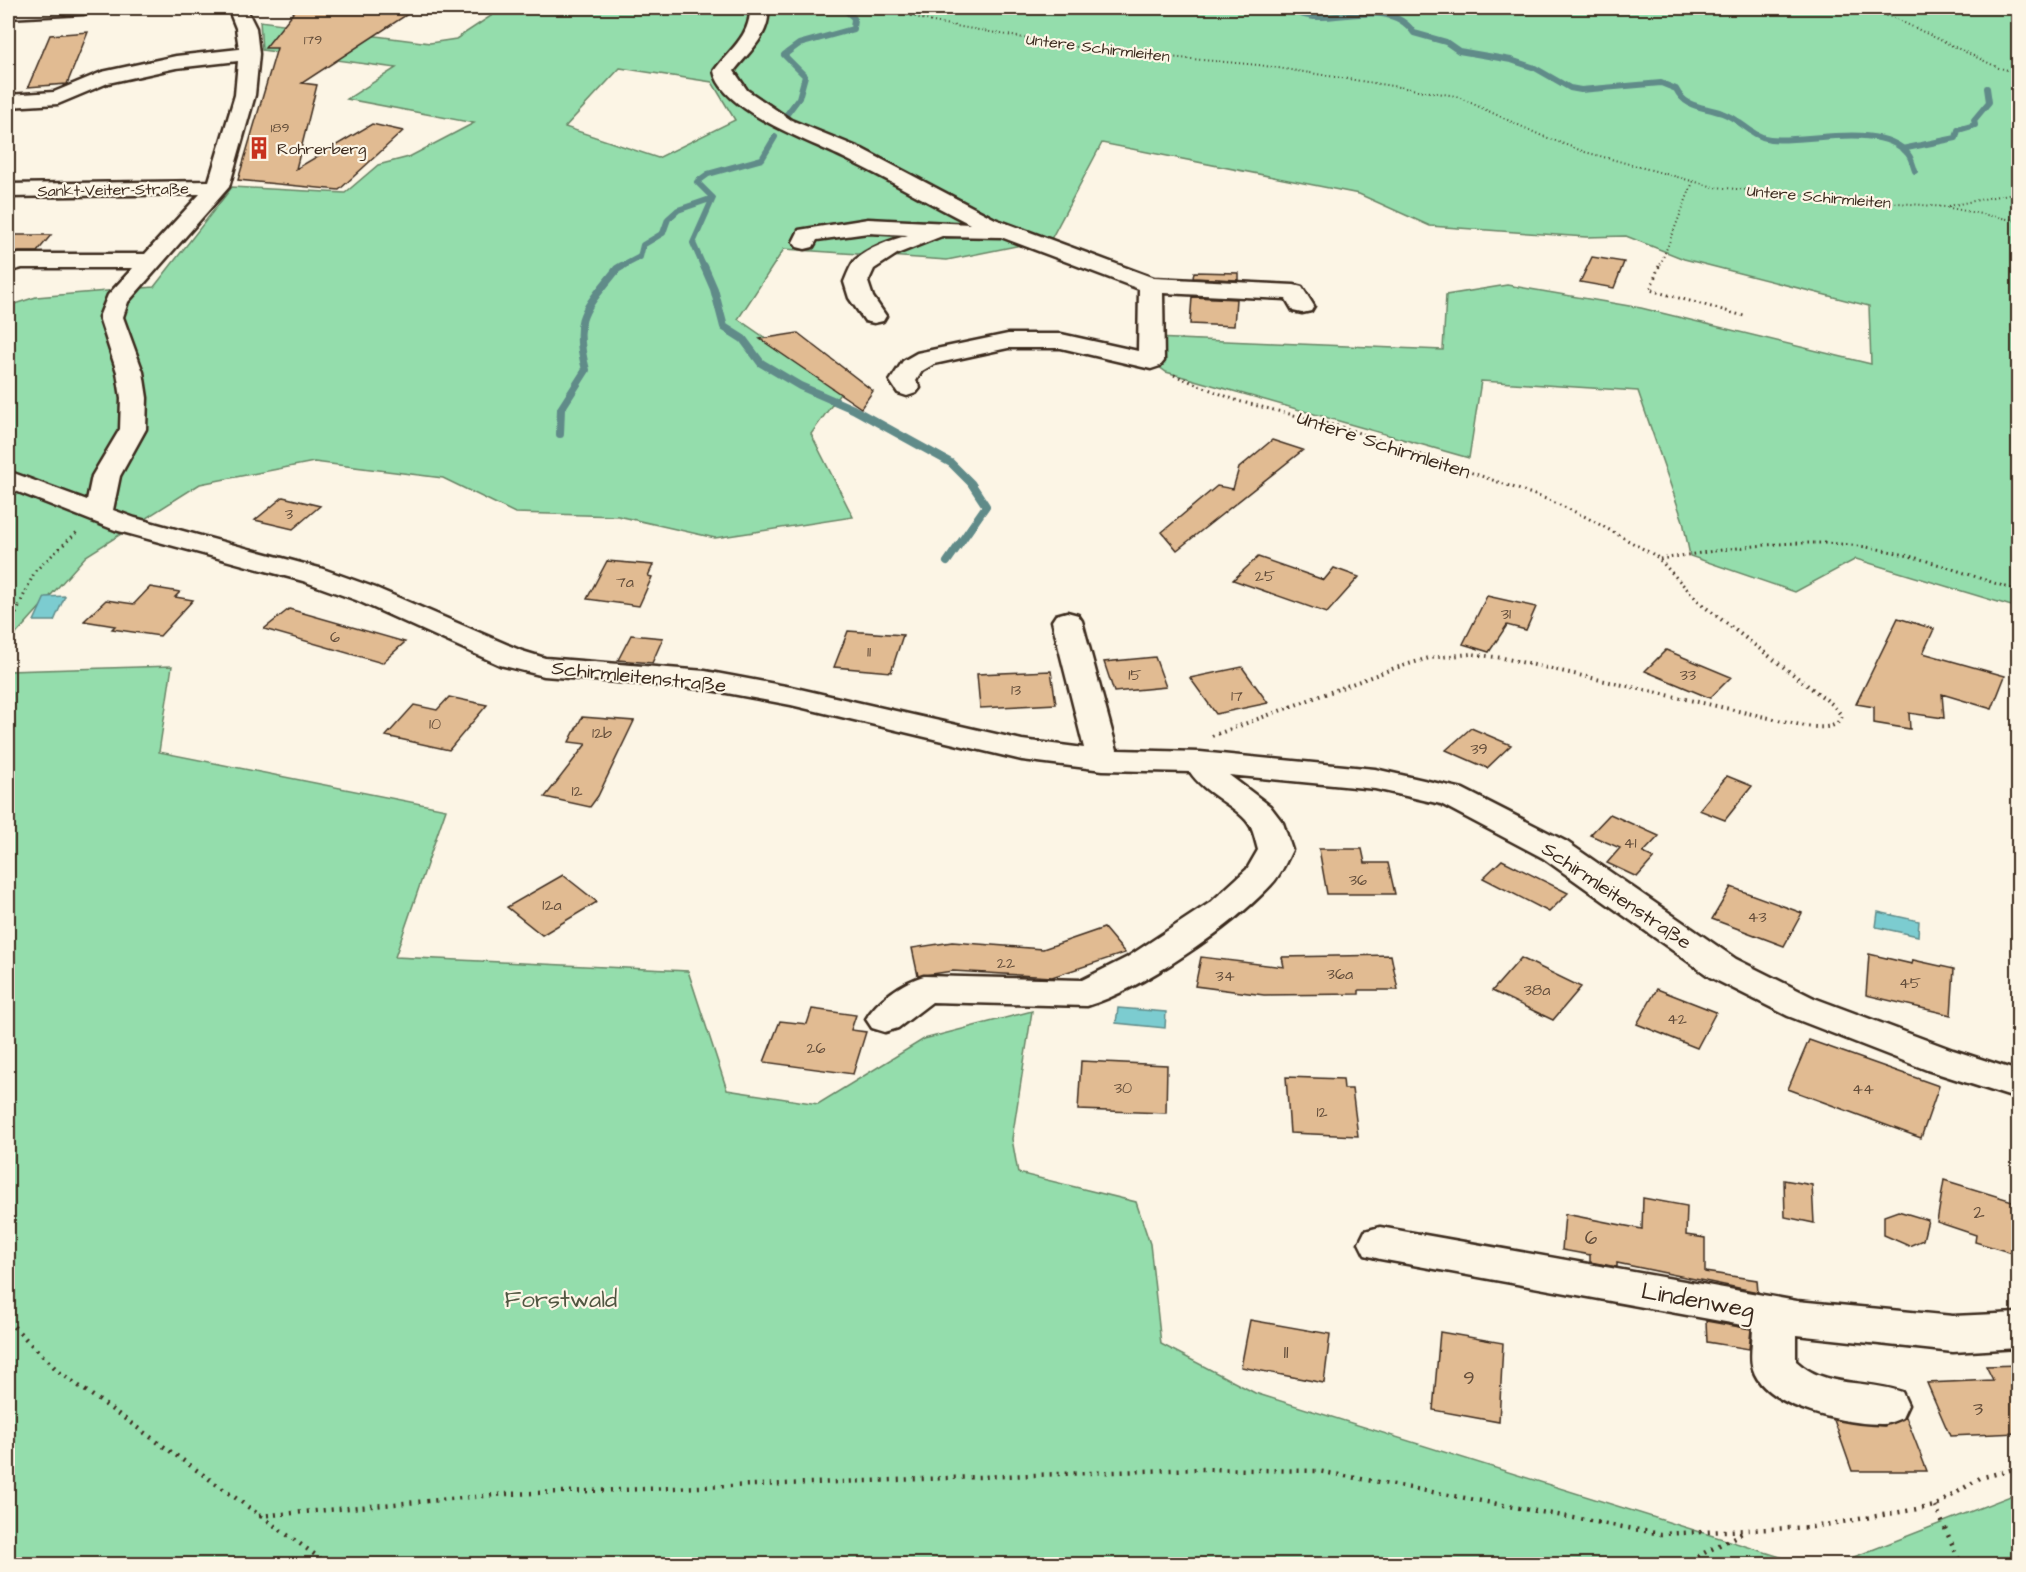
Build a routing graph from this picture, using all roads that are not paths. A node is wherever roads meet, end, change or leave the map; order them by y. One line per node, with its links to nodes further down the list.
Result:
1 (83, 8): 4 (street)
2 (237, 8): 5 (street, Sankt-Veiter-Straße)
3 (759, 8): 9 (street)
4 (8, 12)
5 (249, 54): 6 (street); 7 (street, Sankt-Veiter-Straße)
6 (8, 101)
7 (218, 188): 8 (street, Sankt-Veiter-Straße); 12 (street, Sankt-Veiter-Straße)
8 (8, 190)
9 (1001, 229): 10 (street); 14 (street)
10 (940, 231): 11 (street); 16 (street)
11 (805, 242)
12 (152, 261): 13 (street); 19 (street, Sankt-Veiter-Straße)
13 (8, 265)
14 (1151, 285): 15 (street); 17 (street)
15 (1302, 306)
16 (874, 316)
17 (907, 388)
18 (8, 479): 19 (street)
19 (98, 513): 21 (street, Schirmleitenstraße)
20 (1067, 621): 21 (street)
21 (1103, 760): 22 (street, Schirmleitenstraße)
22 (1200, 762): 23 (street); 24 (street, Schirmleitenstraße)
23 (885, 1019)
24 (2019, 1085)
25 (1380, 1243): 26 (street, Lindenweg)
26 (1775, 1314): 27 (street, Lindenweg); 28 (street)
27 (2019, 1330)
28 (1886, 1406)

